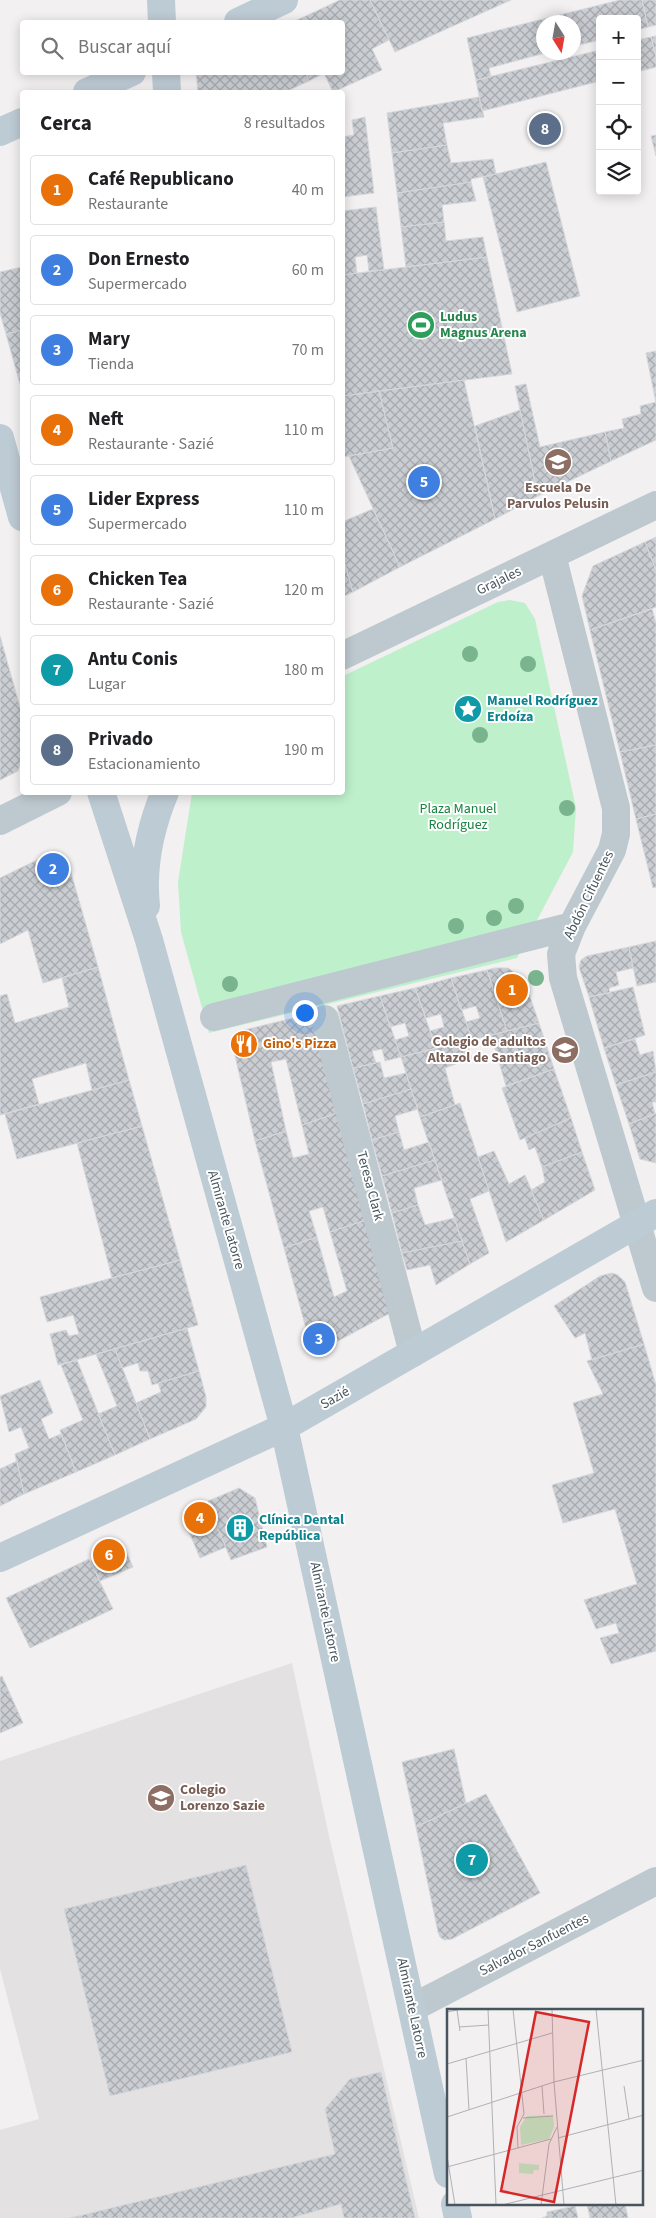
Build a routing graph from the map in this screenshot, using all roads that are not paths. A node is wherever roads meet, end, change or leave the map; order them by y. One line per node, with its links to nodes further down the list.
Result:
1 (161, 0): 3 (main road)
2 (284, 0): 4 (main road)
3 (162, 20)
4 (242, 20)
5 (125, 75): 7 (main road)
6 (166, 75): 8 (main road)
7 (92, 90)
8 (167, 90)
9 (20, 123): 10 (main road)
10 (0, 132)
11 (0, 438): 13 (main road)
12 (656, 505): 14 (street, Grajales)
13 (20, 510)
14 (552, 555): 15 (street, Grajales); 20 (street, Abdón Cifuentes)
15 (345, 655)
16 (52, 795): 19 (street)
17 (102, 795): 21 (main road, Almirante Latorre)
18 (164, 795): 21 (main road, Almirante Latorre)
19 (0, 821)
20 (572, 926): 22 (street); 24 (street, Abdón Cifuentes)
21 (149, 940): 27 (main road, Almirante Latorre)
22 (214, 1017)
23 (325, 1019): 26 (street, Teresa Clark)
24 (646, 1219): 25 (street, Abdón Cifuentes); 26 (main road, Sazié)
25 (656, 1288)
26 (413, 1354): 27 (main road, Sazié)
27 (284, 1427): 28 (main road, Sazié); 30 (main road, Almirante Latorre)
28 (0, 1558)
29 (656, 1882): 30 (street, Salvador Sanfuentes)
30 (412, 2008): 31 (main road, Almirante Latorre)
31 (447, 2169)

